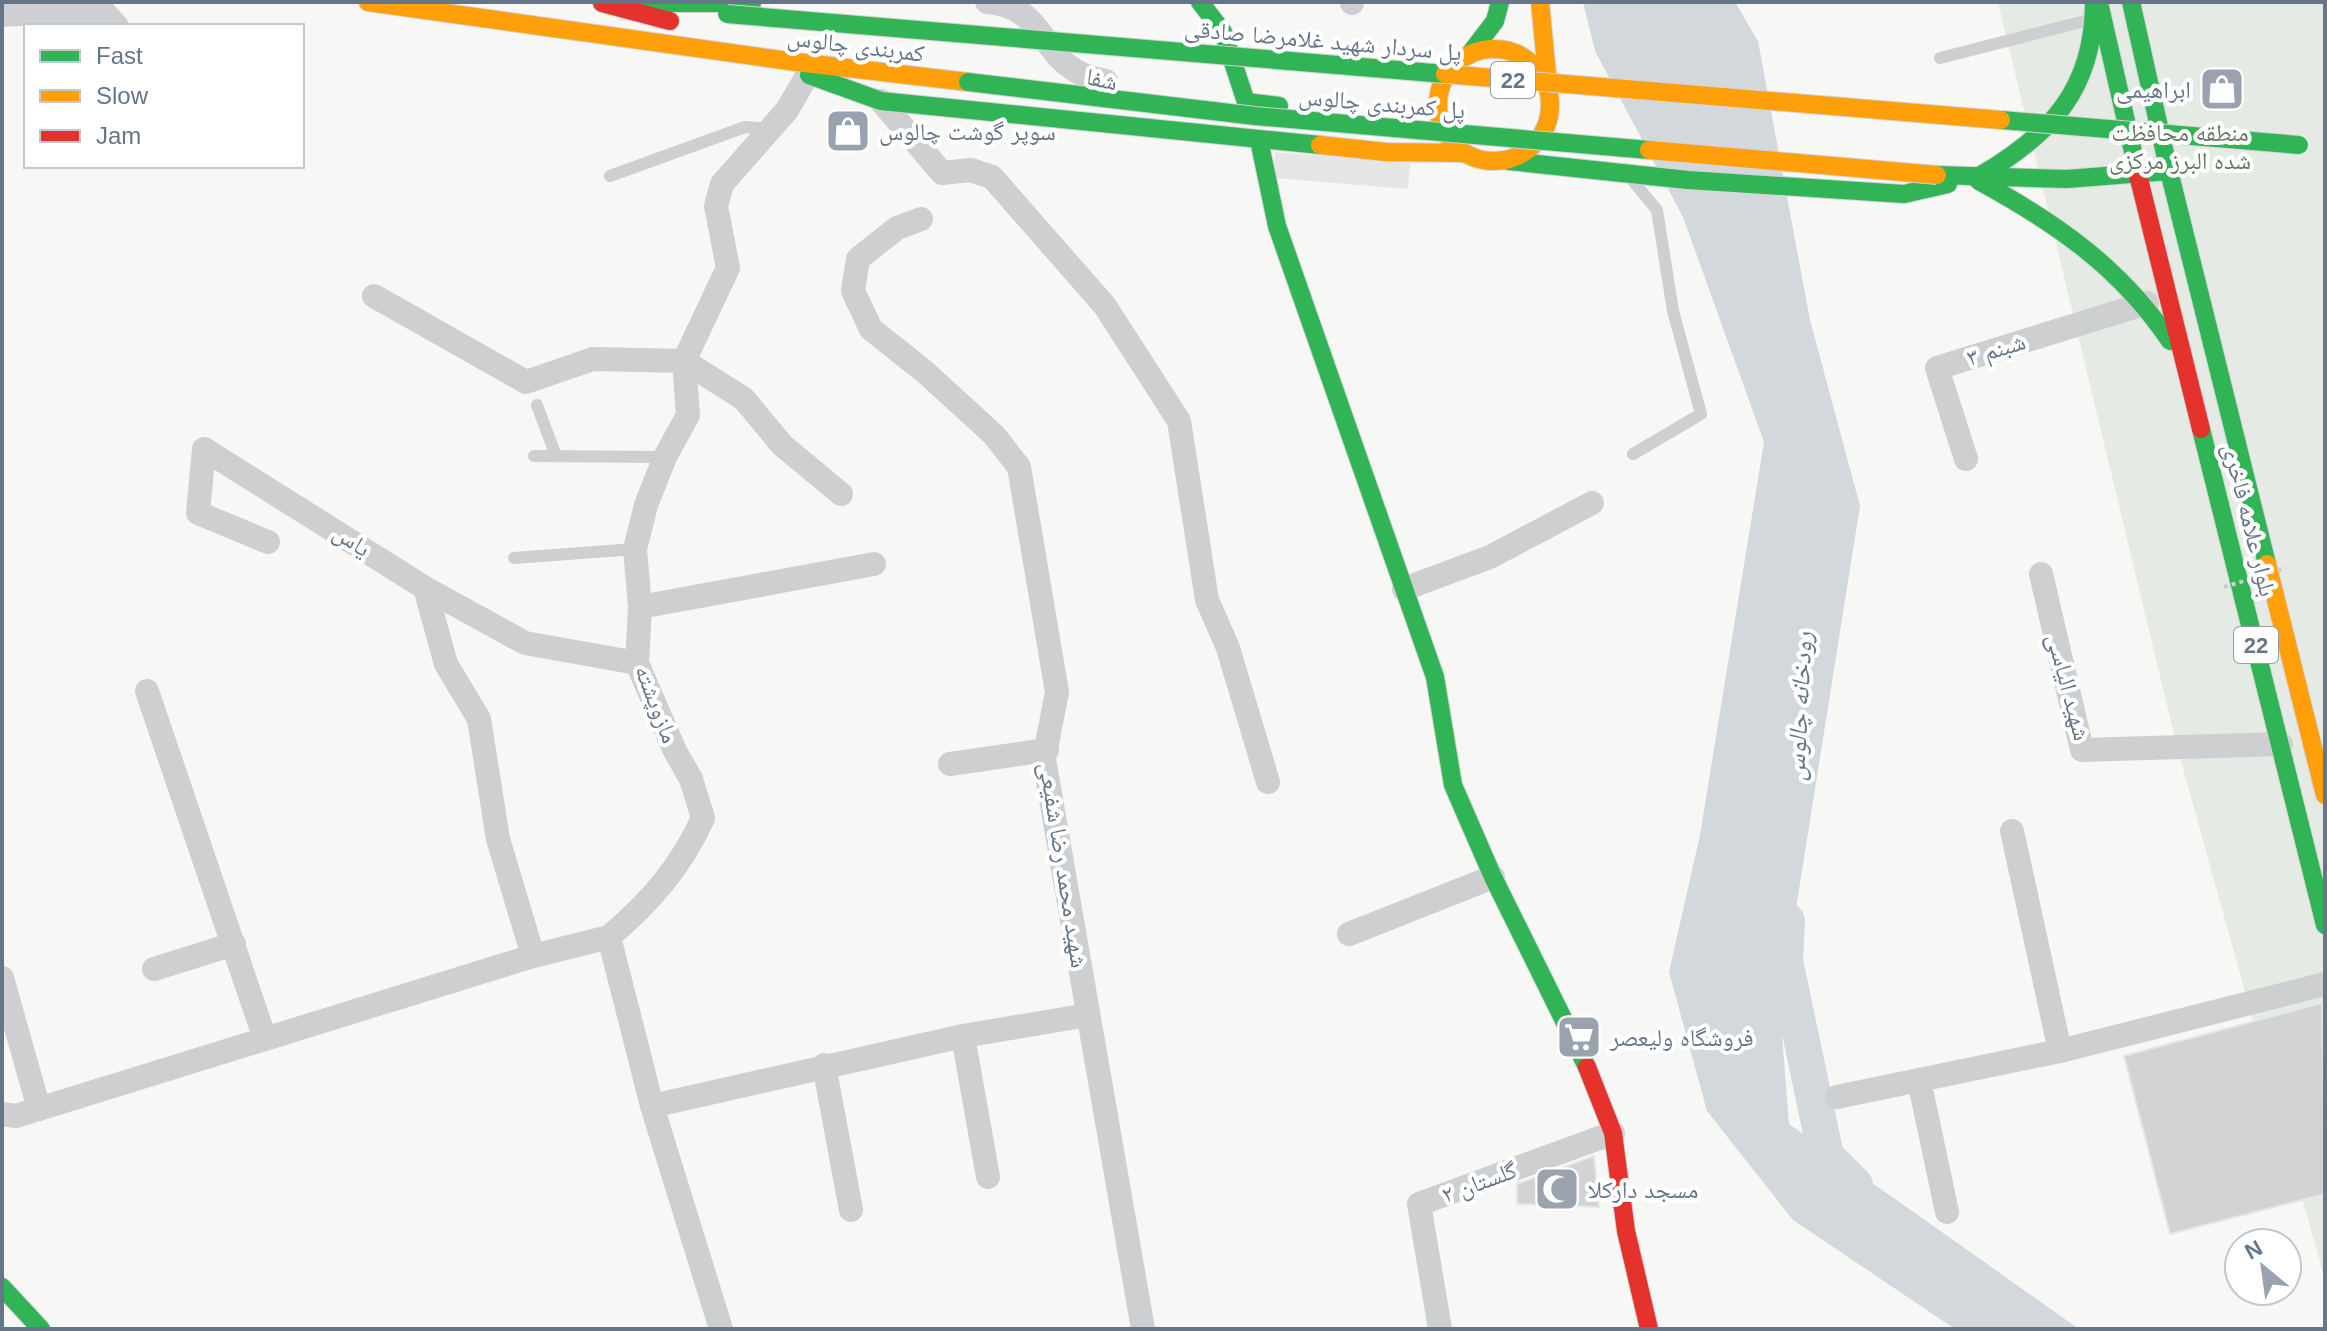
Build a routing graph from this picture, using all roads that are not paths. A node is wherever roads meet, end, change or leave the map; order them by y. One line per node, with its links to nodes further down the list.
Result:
1 (368, 2): 12 (main road, کمربندی چالوس)
2 (795, 2): 8 (main road)
3 (987, 2): 20 (street, شفا)
4 (1200, 2): 20 (main road)
5 (1500, 2): 13 (main road)
6 (1540, 2): 17 (main road)
7 (2131, 2): 28 (main road, بلوار علامه فاخری)
8 (598, 3): 12 (main road); 24 (main road, پل سردار شهید غلامرضا صادقی / 22, bridge)
9 (2096, 7): 14 (lane); 30 (main road, بلوار علامه فاخری); 32 (main road)
10 (2, 15): 11 (street)
11 (115, 24)
12 (739, 54): 15 (main road, کمربندی چالوس)
13 (1469, 55): 17 (main road); 18 (main road)
14 (1940, 58)
15 (802, 68): 16 (main road, کمربندی چالوس); 19 (main road); 22 (street, مازوپشته)
16 (968, 82): 32 (main road, پل کمربندی چالوس, bridge)
17 (1548, 85): 27 (main road)
18 (1439, 91): 21 (main road); 26 (main road)
19 (881, 101): 23 (main road); 59 (street)
20 (1246, 102): 21 (main road)
21 (1405, 112): 25 (main road)
22 (772, 129): 31 (lane); 36 (street, مازوپشته)
23 (1259, 140): 25 (main road); 52 (main road)
24 (2299, 145)
25 (1386, 152): 26 (main road)
26 (1463, 153): 27 (main road)
27 (1509, 161): 29 (main road)
28 (2169, 171): 30 (main road); 60 (main road, بلوار علامه فاخری / 22)
29 (1627, 174): 32 (main road); 39 (lane)
30 (2138, 175): 32 (main road); 37 (main road, بلوار علامه فاخری / 22)
31 (610, 176)
32 (1974, 179): 35 (main road)
33 (921, 219): 57 (street, شهید محمد رضا شفیعی)
34 (374, 296): 36 (street)
35 (2147, 303): 37 (main road); 43 (street, شبنم ۳)
36 (684, 361): 42 (street, مازوپشته); 44 (street)
37 (2185, 365): 56 (main road, بلوار علامه فاخری / 22)
38 (537, 405): 41 (lane)
39 (1633, 454)
40 (534, 456): 41 (lane)
41 (556, 456): 42 (lane)
42 (665, 457): 47 (street, مازوپشته)
43 (1966, 459)
44 (841, 494)
45 (1592, 503): 52 (street)
46 (268, 542): 51 (street, یاس)
47 (635, 549): 48 (lane); 53 (street, مازوپشته)
48 (514, 558)
49 (874, 564): 53 (street)
50 (2041, 574): 56 (street, شهید الیاسی)
51 (425, 588): 54 (street, یاس); 67 (street)
52 (1404, 589): 62 (main road)
53 (640, 607): 54 (street, مازوپشته)
54 (637, 663): 65 (street, مازوپشته)
55 (147, 691): 66 (street)
56 (2281, 744): 63 (main road, بلوار علامه فاخری / 22)
57 (1047, 750): 58 (street); 71 (street, شهید محمد رضا شفیعی)
58 (950, 764)
59 (1268, 782)
60 (2325, 795)
61 (2012, 831): 74 (street)
62 (1493, 877): 64 (street); 81 (main road)
63 (2325, 925)
64 (1349, 934)
65 (609, 937): 67 (street); 78 (street)
66 (234, 944): 68 (street); 73 (street)
67 (533, 956): 73 (street)
68 (154, 969)
69 (2, 978): 79 (street)
70 (2325, 984): 74 (street)
71 (1088, 1015): 72 (street); 88 (street, شهید محمد رضا شفیعی)
72 (963, 1036): 75 (street); 82 (street)
73 (265, 1039): 79 (street)
74 (2060, 1051): 76 (street)
75 (824, 1065): 78 (street); 83 (street)
76 (1919, 1080): 77 (street); 84 (street)
77 (1837, 1097)
78 (652, 1106): 87 (street)
79 (39, 1109): 80 (street)
80 (2, 1114)
81 (1613, 1133): 89 (street, گلستان ۲); 90 (main road)
82 (988, 1177)
83 (851, 1210)
84 (1947, 1212)
85 (2, 1287): 86 (main road)
86 (41, 1329)
87 (721, 1329)
88 (1143, 1329)
89 (1440, 1329)
90 (1649, 1329)

